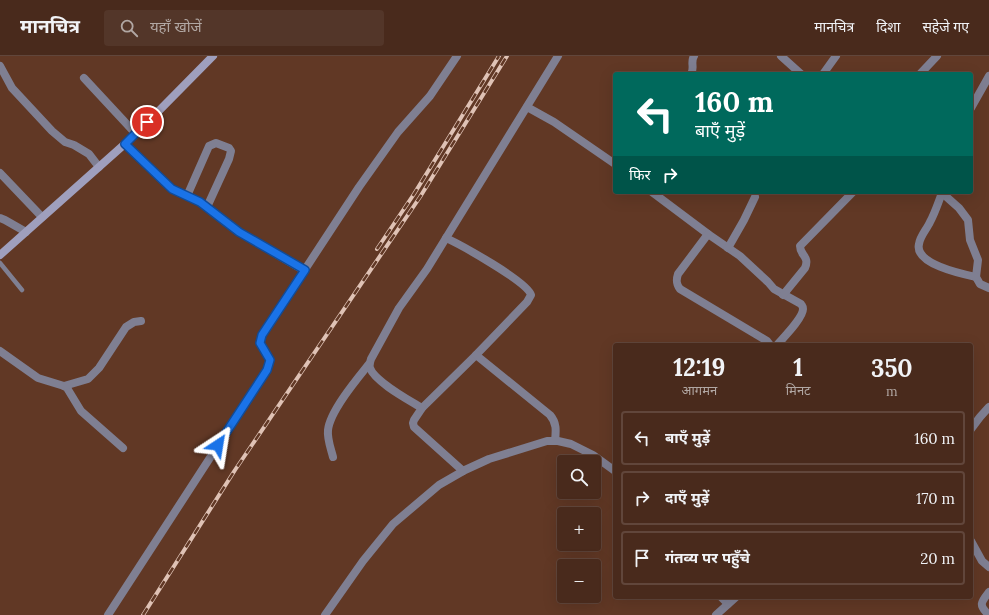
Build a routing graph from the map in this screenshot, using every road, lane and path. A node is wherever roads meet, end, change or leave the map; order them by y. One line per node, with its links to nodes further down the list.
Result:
1 (213, 56): 17 (main road)
2 (457, 56): 37 (street)
3 (558, 56): 16 (street)
4 (694, 56): 9 (street)
5 (781, 56): 10 (street)
6 (836, 56): 11 (street)
7 (937, 56): 12 (street)
8 (0, 66): 20 (street)
9 (692, 72)
10 (799, 72)
11 (824, 72)
12 (922, 72)
13 (989, 76): 15 (street)
14 (84, 78): 17 (street)
15 (973, 104)
16 (527, 108): 19 (street); 33 (street)
17 (136, 134): 18 (main road)
18 (125, 144): 20 (main road); 26 (street)
19 (613, 163)
20 (99, 167): 30 (main road)
21 (0, 173): 30 (street)
22 (655, 194): 32 (street)
23 (851, 194): 41 (street)
24 (940, 194): 38 (street)
25 (943, 194): 38 (street)
26 (187, 196): 28 (street); 28 (street)
27 (755, 197): 34 (street)
28 (207, 207): 37 (street)
29 (0, 218): 31 (street)
30 (42, 218): 31 (main road)
31 (26, 232): 35 (main road)
32 (708, 234): 34 (street); 43 (street)
33 (446, 238): 46 (street); 47 (street)
34 (728, 248): 41 (street)
35 (0, 255)
36 (0, 263): 40 (lane)
37 (305, 270): 63 (street)
38 (976, 277): 39 (street)
39 (989, 288)
40 (22, 290)
41 (783, 295): 44 (street)
42 (141, 320): 48 (street)
43 (768, 343)
44 (779, 343)
45 (0, 351): 48 (street)
46 (476, 355): 50 (street); 52 (street)
47 (369, 364): 50 (street); 54 (street)
48 (64, 386): 53 (street)
49 (989, 407): 51 (street)
50 (422, 408): 56 (street)
51 (973, 426)
52 (554, 441): 55 (street); 56 (street)
53 (123, 448)
54 (333, 457)
55 (613, 469)
56 (463, 471): 64 (street)
57 (973, 545): 58 (street)
58 (989, 567)
59 (989, 592): 66 (street)
60 (724, 599): 62 (street)
61 (734, 599): 62 (street)
62 (728, 604): 65 (street)
63 (108, 615)
64 (325, 615)
65 (716, 615)
66 (989, 615)

